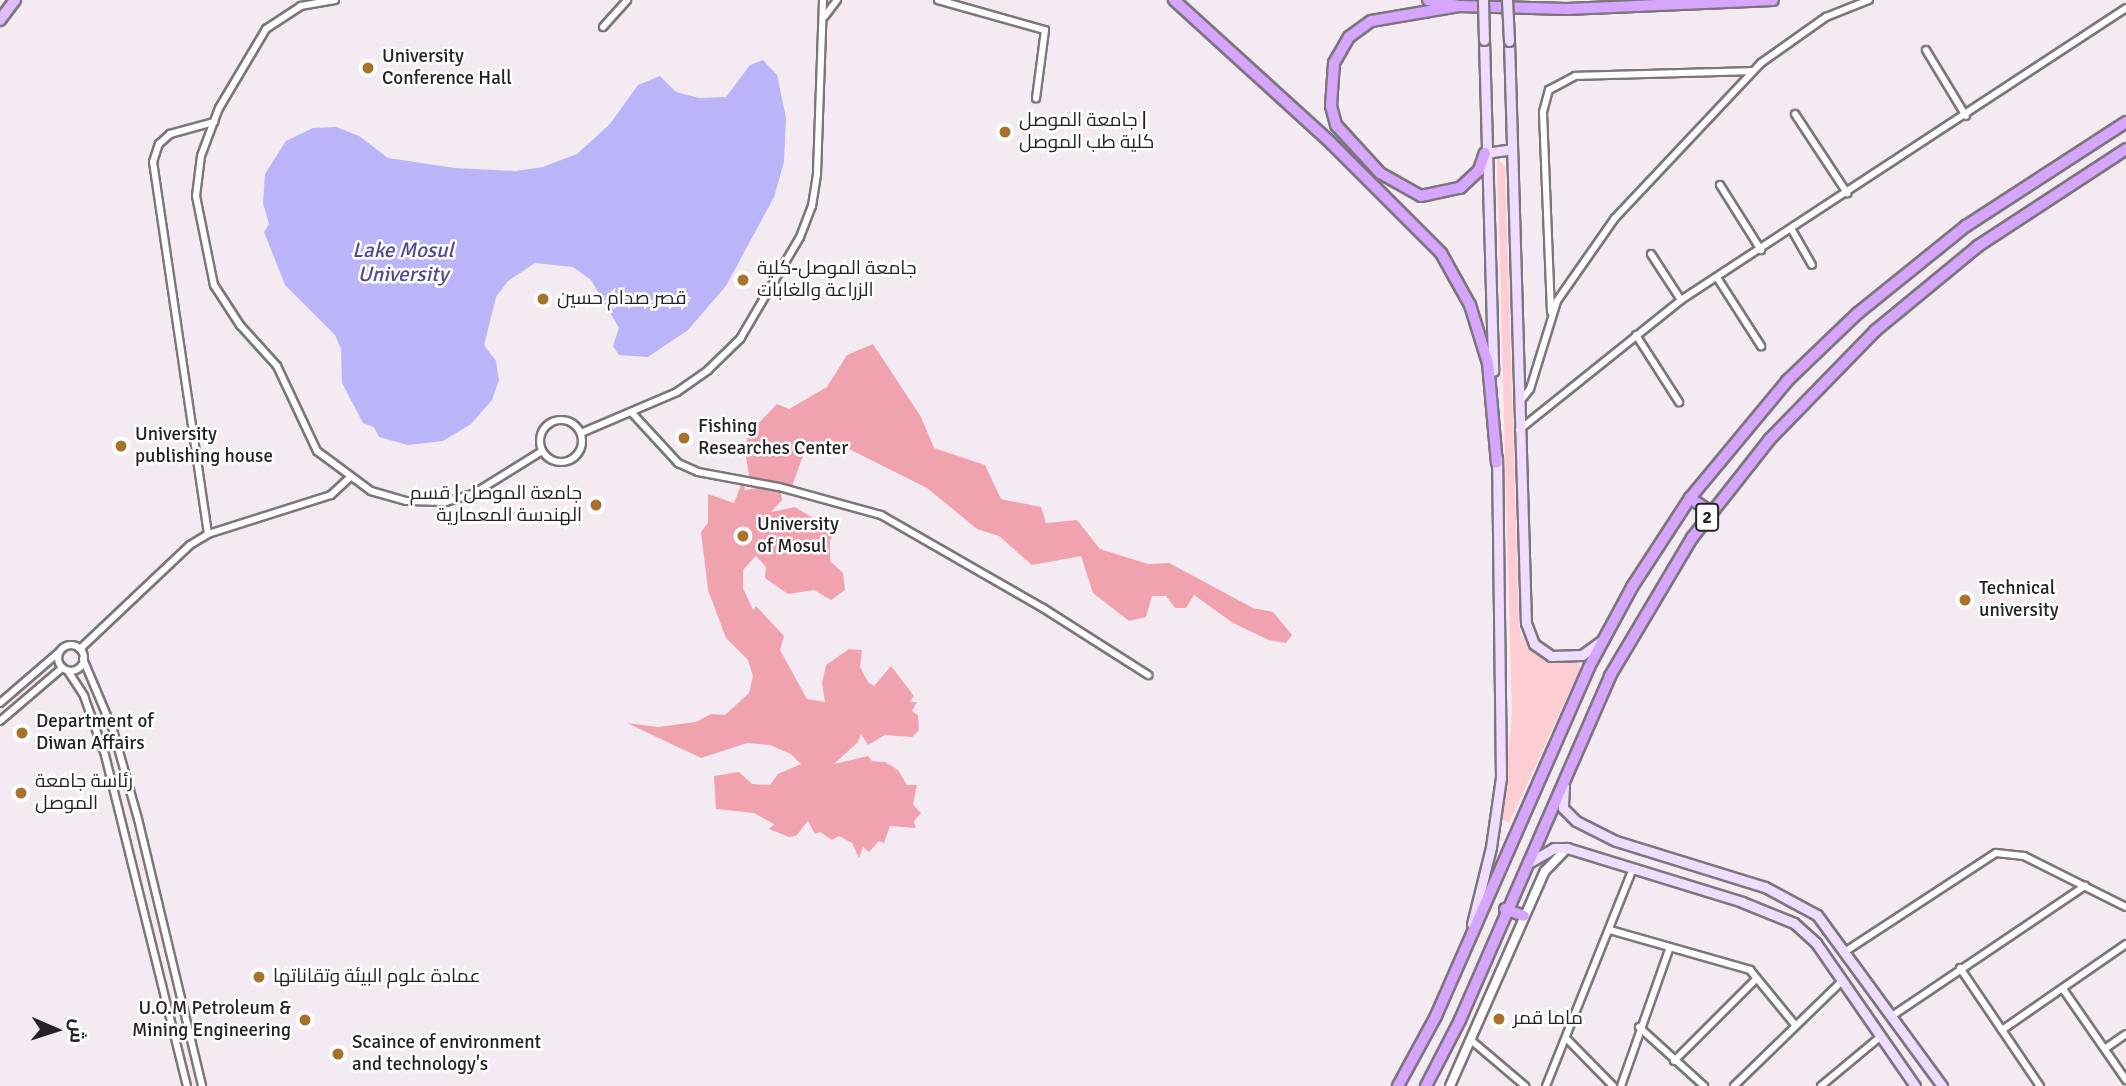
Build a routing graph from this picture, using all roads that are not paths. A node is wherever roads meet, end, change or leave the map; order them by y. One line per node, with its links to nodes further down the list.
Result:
1 (15, 0): 16 (main road)
2 (331, 0): 23 (street)
3 (627, 0): 17 (street)
4 (823, 0): 15 (street)
5 (837, 0): 15 (street)
6 (938, 0): 20 (street)
7 (1174, 0): 45 (highway)
8 (1428, 0): 13 (highway)
9 (1483, 0): 27 (main road, bridge)
10 (1507, 0): 25 (main road, bridge)
11 (1773, 0): 13 (highway)
12 (1869, 0): 19 (street)
13 (1459, 6): 27 (highway)
14 (2126, 8): 22 (street)
15 (825, 16): 41 (street)
16 (0, 20)
17 (603, 27)
18 (1926, 50): 22 (street)
19 (1753, 71): 36 (street); 36 (street)
20 (1036, 98)
21 (1795, 114): 29 (street)
22 (1966, 116): 29 (street)
23 (215, 122): 46 (street); 49 (street)
24 (2126, 122): 47 (highway, 2)
25 (1512, 149): 27 (main road); 40 (main road)
26 (2126, 149): 48 (highway, 2)
27 (1485, 153): 45 (main road)
28 (1720, 185): 31 (street)
29 (1847, 193): 30 (street)
30 (1792, 230): 31 (street); 33 (street)
31 (1761, 250): 34 (street)
32 (1651, 254): 35 (street)
33 (1812, 265)
34 (1718, 279): 35 (street); 38 (street)
35 (1681, 300): 37 (street)
36 (1551, 317): 40 (street)
37 (1636, 335): 39 (street); 42 (street)
38 (1761, 346)
39 (1679, 402)
40 (1518, 404): 42 (main road)
41 (633, 414): 43 (street); 55 (street)
42 (1518, 430): 50 (main road)
43 (581, 433): 44 (street); 44 (street)
44 (542, 451): 46 (street)
45 (1497, 463): 69 (main road)
46 (350, 477): 49 (street)
47 (1690, 498): 48 (highway); 50 (highway, 2)
48 (1712, 512): 58 (highway, 2)
49 (208, 534): 51 (street)
50 (1614, 622): 69 (highway, 2)
51 (80, 649): 52 (street); 53 (street)
52 (59, 652): 54 (street); 56 (street)
53 (83, 659): 54 (street); 92 (street)
54 (65, 669): 57 (street); 91 (street)
55 (1148, 676)
56 (2, 698)
57 (0, 721)
58 (1564, 777): 61 (highway, 2); 63 (main road)
59 (1567, 848): 60 (main road); 61 (main road); 66 (street)
60 (1633, 869): 67 (main road); 68 (street)
61 (1522, 871): 65 (highway, 2)
62 (2085, 887): 64 (street); 72 (street); 73 (street)
63 (1793, 900): 67 (main road); 72 (main road)
64 (2126, 907)
65 (1505, 909): 66 (highway); 87 (highway, 2)
66 (1524, 916): 84 (street)
67 (1783, 917): 75 (main road)
68 (1610, 930): 71 (street); 83 (street)
69 (1468, 939): 85 (highway, 2)
70 (2126, 944): 76 (street)
71 (1670, 947): 74 (street); 79 (street)
72 (1846, 951): 77 (main road)
73 (1960, 968): 77 (street); 80 (street)
74 (1757, 978): 78 (street); 88 (street)
75 (1843, 979): 78 (street); 82 (main road)
76 (2063, 989): 80 (street); 86 (street)
77 (1892, 1016): 105 (main road)
78 (1796, 1026): 101 (street)
79 (1639, 1027): 88 (street); 99 (street)
80 (2002, 1030): 106 (street)
81 (2126, 1034): 86 (street)
82 (1880, 1037): 89 (street); 104 (main road)
83 (1567, 1039): 97 (street); 98 (street)
84 (1472, 1041): 95 (street); 96 (street)
85 (1421, 1048): 87 (highway); 93 (highway, 2)
86 (2106, 1048): 90 (street)
87 (1441, 1058): 94 (highway, 2)
88 (1674, 1061): 100 (street)
89 (1828, 1079): 102 (street); 103 (street)
90 (2126, 1080): 107 (street)
91 (187, 1086)
92 (202, 1086)
93 (1398, 1086)
94 (1426, 1086)
95 (1450, 1086)
96 (1525, 1086)
97 (1546, 1086)
98 (1613, 1086)
99 (1620, 1086)
100 (1704, 1086)
101 (1734, 1086)
102 (1821, 1086)
103 (1833, 1086)
104 (1915, 1086)
105 (1942, 1086)
106 (2040, 1086)
107 (2117, 1086)

